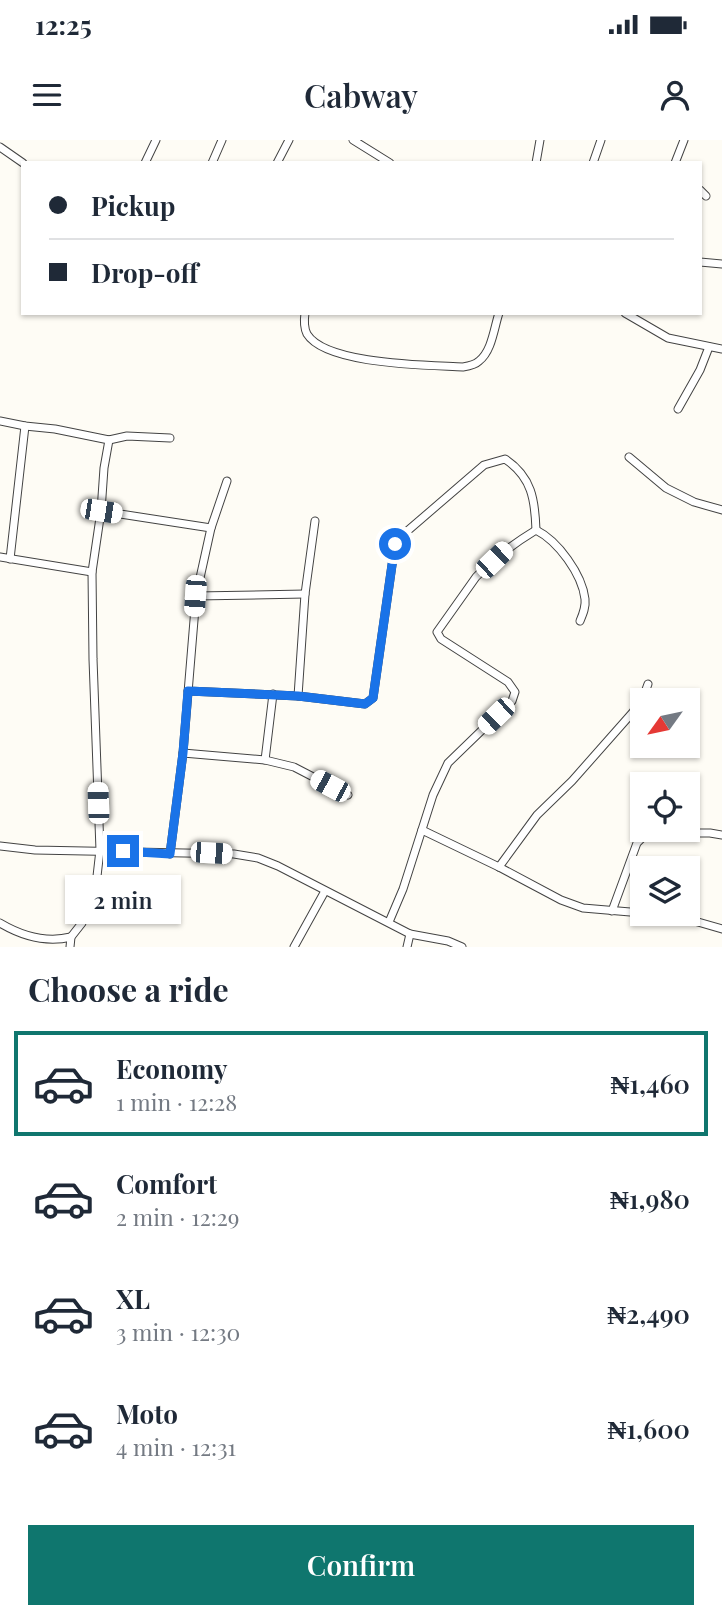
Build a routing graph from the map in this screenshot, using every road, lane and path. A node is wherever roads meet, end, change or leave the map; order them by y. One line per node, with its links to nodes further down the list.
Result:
1 (156, 140): 9 (street)
2 (222, 140): 10 (street)
3 (289, 140): 11 (street)
4 (353, 140): 12 (street)
5 (601, 140): 14 (street)
6 (684, 140): 15 (street)
7 (538, 141): 13 (street)
8 (0, 147): 16 (street)
9 (146, 161)
10 (213, 161)
11 (278, 161)
12 (387, 161)
13 (536, 161)
14 (594, 161)
15 (676, 161)
16 (21, 162)
17 (702, 262): 18 (street)
18 (722, 264)
19 (305, 315): 20 (street)
20 (498, 315)
21 (628, 315): 22 (street)
22 (709, 347): 23 (street); 24 (street)
23 (722, 349)
24 (678, 409)
25 (0, 421): 26 (street)
26 (25, 426): 28 (street); 37 (street)
27 (170, 438): 28 (street)
28 (109, 440): 32 (street)
29 (629, 457): 31 (street)
30 (227, 481): 34 (street)
31 (722, 510)
32 (101, 511): 34 (street); 38 (street)
33 (315, 521): 39 (street)
34 (211, 528): 40 (street)
35 (536, 530): 41 (street); 45 (street); 49 (street)
36 (0, 557): 37 (street)
37 (10, 559): 38 (street)
38 (92, 572): 52 (street)
39 (305, 594): 40 (street); 45 (street)
40 (195, 596): 43 (street)
41 (580, 621)
42 (648, 684): 54 (street)
43 (188, 691): 44 (street); 46 (street)
44 (273, 694): 45 (street); 47 (street)
45 (298, 696)
46 (183, 753): 47 (street); 53 (street)
47 (265, 760): 48 (street)
48 (348, 795)
49 (422, 830): 54 (street); 58 (street)
50 (722, 835): 56 (street)
51 (0, 846): 52 (street)
52 (100, 850): 53 (street); 63 (street)
53 (170, 854): 55 (street)
54 (499, 867): 56 (street)
55 (325, 891): 58 (street); 65 (street)
56 (612, 911): 57 (street)
57 (630, 912)
58 (389, 922): 62 (street)
59 (0, 923): 63 (street)
60 (700, 923): 61 (street)
61 (722, 929)
62 (410, 934): 66 (street); 67 (street)
63 (71, 937): 64 (street)
64 (70, 947)
65 (294, 947)
66 (407, 947)
67 (462, 947)

